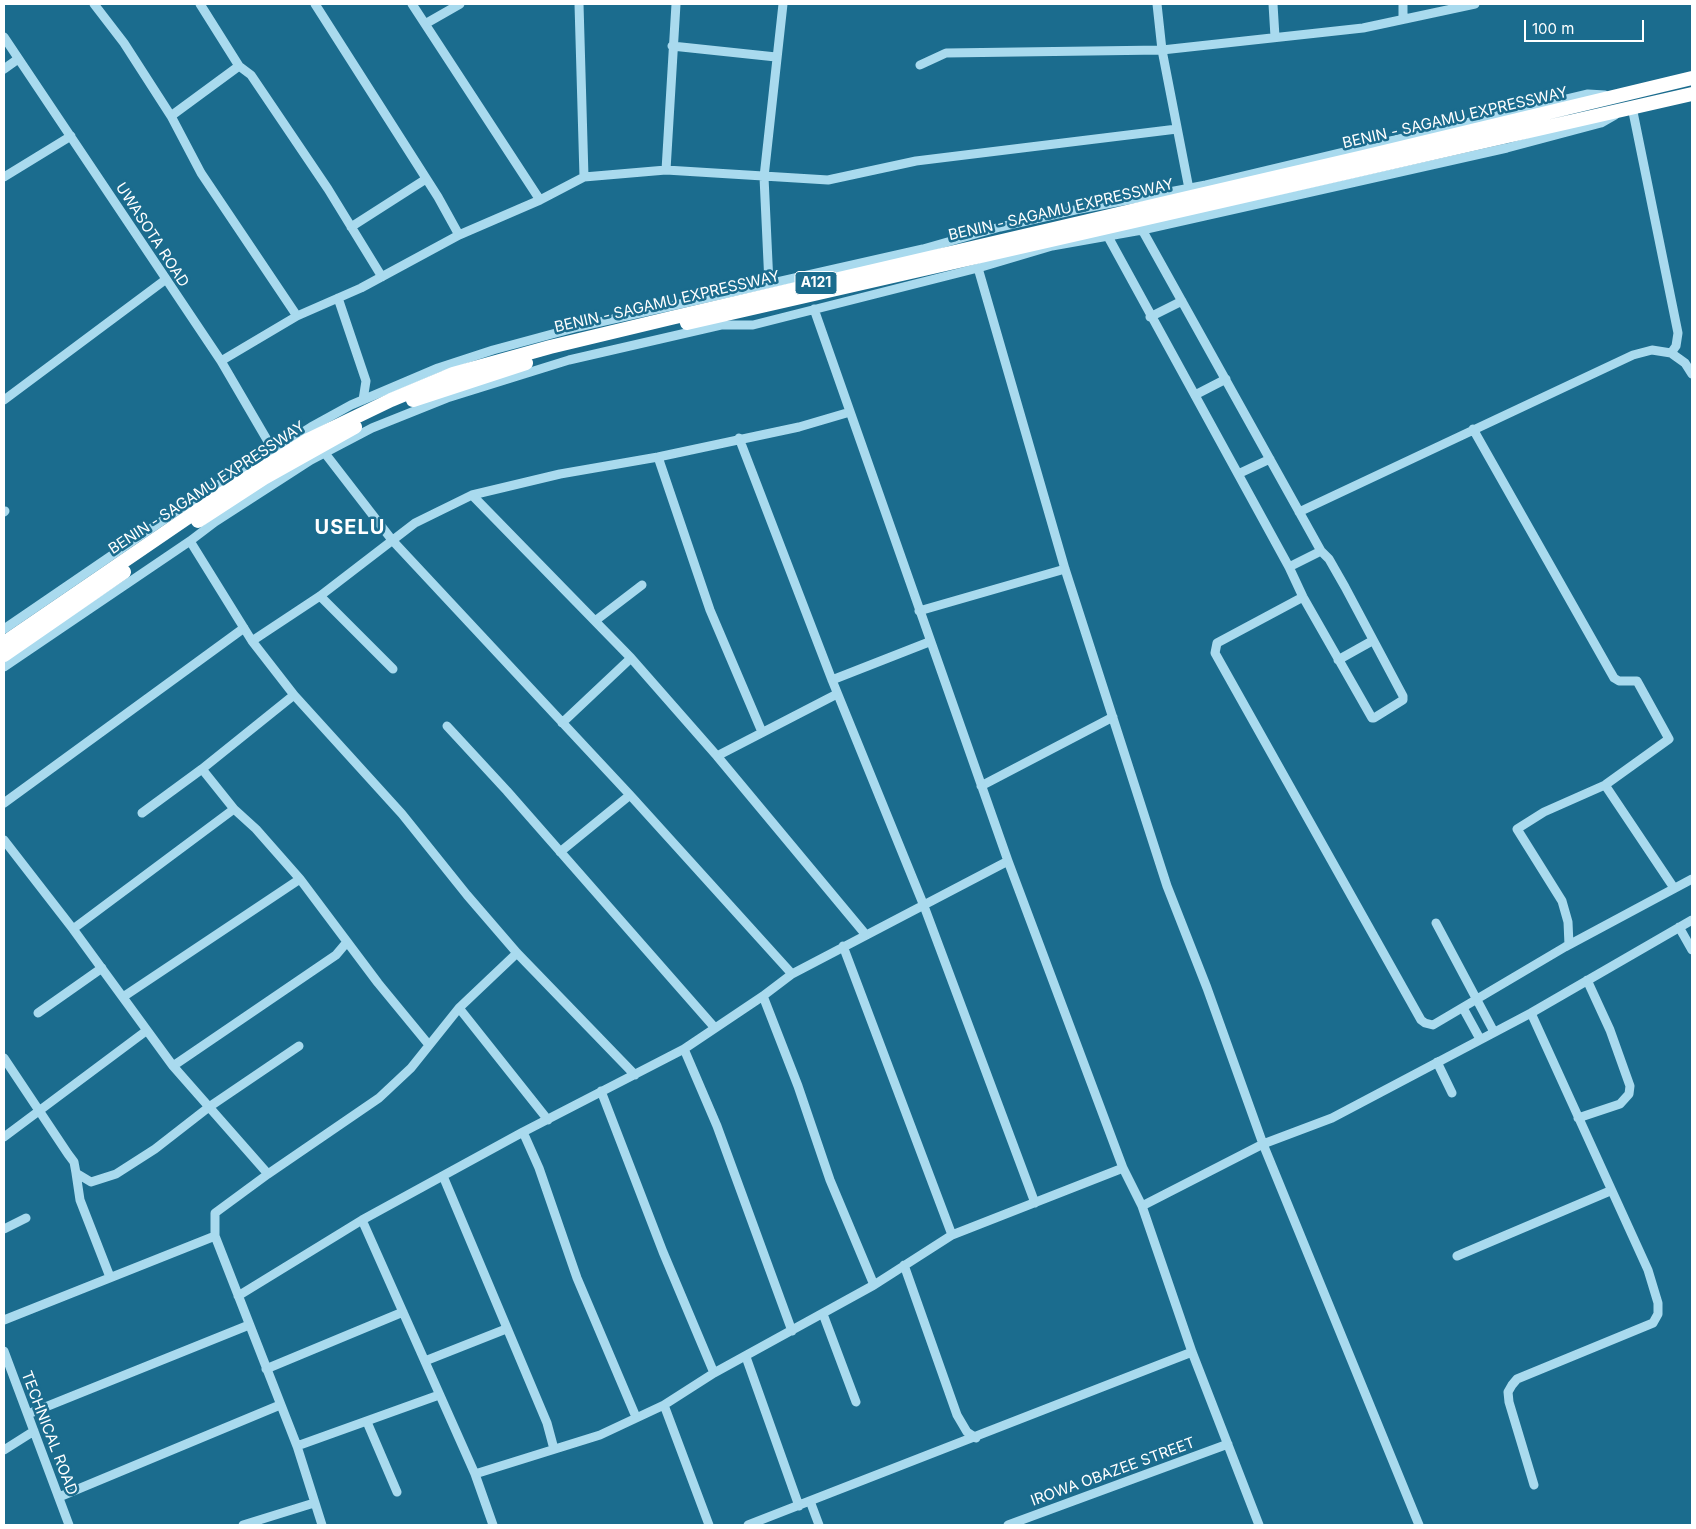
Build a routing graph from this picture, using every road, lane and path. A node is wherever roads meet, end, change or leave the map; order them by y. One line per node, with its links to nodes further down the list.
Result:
1 (94, 4): 27 (street)
2 (200, 4): 22 (street)
3 (314, 4): 34 (street)
4 (412, 4): 14 (street)
5 (460, 4): 14 (street)
6 (579, 4): 32 (street)
7 (676, 4): 17 (street)
8 (783, 4): 19 (street)
9 (1157, 4): 18 (street)
10 (1273, 4): 16 (street)
11 (1403, 4): 13 (street)
12 (1475, 4): 13 (street)
13 (1403, 19): 16 (street)
14 (425, 24): 36 (street)
15 (4, 37): 20 (street, UWASOTA ROAD)
16 (1274, 37): 18 (street)
17 (672, 46): 19 (street); 30 (street)
18 (1162, 50): 21 (street); 28 (street)
19 (776, 57): 33 (street)
20 (18, 59): 23 (street); 29 (street, UWASOTA ROAD)
21 (920, 65)
22 (239, 66): 27 (street); 38 (street)
23 (4, 69)
24 (1692, 78): 35 (highway, BENIN - SAGAMU EXPRESSWAY / A121)
25 (1692, 94): 26 (highway, A121)
26 (1627, 109): 37 (highway, A121); 51 (street)
27 (171, 116): 49 (street)
28 (1177, 128): 33 (street); 35 (street)
29 (70, 136): 31 (street); 43 (street, UWASOTA ROAD)
30 (666, 170): 32 (street); 33 (street)
31 (4, 177)
32 (584, 177): 36 (street)
33 (764, 177): 44 (street)
34 (426, 179): 38 (street); 40 (street)
35 (1190, 192): 44 (street); 48 (highway, BENIN - SAGAMU EXPRESSWAY / A121)
36 (540, 200): 40 (street)
37 (1140, 225): 39 (highway, A121); 46 (street)
38 (351, 227): 42 (street)
39 (1105, 233): 41 (street); 50 (street); 84 (highway, A121)
40 (459, 235): 42 (street)
41 (978, 268): 47 (street); 72 (street)
42 (382, 277): 45 (street)
43 (165, 280): 52 (street, UWASOTA ROAD); 56 (street)
44 (770, 284): 48 (street)
45 (338, 298): 49 (street); 57 (street)
46 (1182, 301): 50 (street); 54 (street)
47 (814, 309): 58 (street); 62 (street)
48 (670, 312): 57 (street); 83 (highway, BENIN - SAGAMU EXPRESSWAY / A121)
49 (297, 316): 52 (street)
50 (1150, 317): 55 (street)
51 (1671, 353): 53 (street); 59 (street)
52 (221, 362): 61 (street, UWASOTA ROAD)
53 (1692, 374)
54 (1226, 379): 55 (street); 64 (street)
55 (1195, 395): 65 (street)
56 (4, 400)
57 (363, 400): 61 (street)
58 (850, 412): 60 (street); 76 (street)
59 (1473, 429): 67 (street); 99 (street)
60 (739, 438): 63 (street); 89 (street)
61 (273, 450): 79 (street)
62 (324, 452): 68 (street); 69 (street)
63 (658, 457): 66 (street); 95 (street)
64 (1270, 459): 65 (street); 67 (street)
65 (1238, 474): 71 (street)
66 (472, 495): 68 (street); 77 (street)
67 (1300, 512): 70 (street)
68 (392, 540): 74 (street); 93 (street)
69 (190, 541): 78 (street); 87 (street)
70 (1321, 551): 71 (street); 81 (street)
71 (1289, 567): 75 (street)
72 (1065, 569): 76 (street); 92 (street)
73 (642, 585): 77 (street)
74 (320, 596): 80 (street); 88 (street)
75 (1303, 597): 86 (street); 128 (street)
76 (919, 611): 82 (street)
77 (596, 621): 85 (street)
78 (244, 628): 80 (street); 101 (street)
79 (4, 629)
80 (252, 640): 91 (street)
81 (1372, 641): 86 (street); 86 (street)
82 (929, 642): 89 (street); 98 (street)
83 (4, 643)
84 (4, 655)
85 (631, 658): 93 (street); 96 (street)
86 (1338, 660)
87 (4, 667)
88 (393, 669)
89 (832, 680): 90 (street)
90 (838, 694): 95 (street); 110 (street)
91 (294, 695): 97 (street); 120 (street)
92 (1113, 717): 98 (street); 150 (street)
93 (562, 723): 100 (street)
94 (448, 726): 105 (street)
95 (762, 732): 96 (street)
96 (717, 756): 115 (street)
97 (202, 769): 102 (street); 103 (street)
98 (981, 786): 106 (street)
99 (1604, 786): 109 (street); 117 (street)
100 (630, 795): 105 (street); 122 (street)
101 (4, 804)
102 (234, 809): 107 (street); 114 (street)
103 (142, 813)
104 (4, 840): 114 (street)
105 (560, 852): 131 (street)
106 (1008, 861): 110 (street); 151 (street)
107 (300, 879): 116 (street); 125 (street)
108 (1692, 879): 109 (street)
109 (1674, 888): 117 (street)
110 (924, 906): 115 (street); 156 (street)
111 (1692, 920): 113 (street)
112 (1436, 923): 126 (street)
113 (1679, 927): 119 (street); 123 (street)
114 (73, 929): 121 (street)
115 (866, 935): 118 (street)
116 (346, 942): 135 (street); 140 (street)
117 (1569, 945): 126 (street)
118 (843, 946): 122 (street); 161 (street)
119 (1692, 950)
120 (517, 953): 127 (street); 141 (street)
121 (102, 968): 125 (street); 129 (street)
122 (792, 974): 124 (street)
123 (1587, 980): 130 (street); 146 (street)
124 (763, 996): 131 (street); 166 (street)
125 (123, 997): 132 (street)
126 (1477, 1000): 128 (street); 133 (street)
127 (459, 1008): 135 (street); 147 (street)
128 (1464, 1008): 134 (street)
129 (38, 1013)
130 (1531, 1013): 133 (street); 146 (street)
131 (716, 1028): 137 (street)
132 (146, 1031): 140 (street); 145 (street)
133 (1494, 1032): 134 (street)
134 (1480, 1039): 139 (street)
135 (429, 1045): 153 (street)
136 (299, 1046): 144 (street)
137 (684, 1050): 141 (street); 173 (street)
138 (4, 1058): 145 (street)
139 (1437, 1062): 143 (street); 150 (street)
140 (173, 1066): 144 (street)
141 (635, 1075): 142 (street)
142 (601, 1091): 147 (street); 179 (street)
143 (1452, 1093)
144 (209, 1107): 152 (street); 153 (street)
145 (38, 1110): 149 (street); 152 (street)
146 (1578, 1118): 155 (street)
147 (548, 1120): 148 (street)
148 (523, 1132): 154 (street); 185 (street)
149 (4, 1137)
150 (1263, 1144): 157 (street); 209 (street)
151 (1123, 1168): 156 (street); 157 (street)
152 (76, 1173): 165 (street)
153 (268, 1174): 162 (street)
154 (443, 1176): 159 (street); 172 (street)
155 (1610, 1191): 163 (street); 194 (street)
156 (1036, 1203): 161 (street)
157 (1142, 1206): 175 (street)
158 (26, 1218): 160 (street)
159 (362, 1220): 167 (street); 168 (street)
160 (4, 1229)
161 (952, 1235): 164 (street)
162 (215, 1236): 165 (street); 167 (street)
163 (1457, 1256)
164 (904, 1265): 166 (street); 188 (street)
165 (110, 1277): 170 (street)
166 (874, 1286): 169 (street)
167 (238, 1296): 171 (street)
168 (403, 1312): 177 (street); 178 (street)
169 (824, 1314): 173 (street); 181 (street)
170 (4, 1320)
171 (249, 1325): 178 (street); 184 (street)
172 (506, 1328): 177 (street); 191 (street)
173 (792, 1331): 176 (street)
174 (4, 1351): 184 (street, TECHNICAL ROAD)
175 (1192, 1352): 188 (street); 189 (street)
176 (746, 1357): 179 (street); 199 (street)
177 (425, 1361): 180 (street)
178 (266, 1369): 182 (street)
179 (714, 1373): 183 (street)
180 (439, 1396): 186 (street); 193 (street)
181 (856, 1402)
182 (280, 1405): 190 (street); 196 (street)
183 (664, 1405): 185 (street); 204 (street)
184 (28, 1414): 187 (street, TECHNICAL ROAD)
185 (636, 1417): 191 (street)
186 (367, 1422): 190 (street); 195 (street)
187 (34, 1431): 192 (street); 196 (street, TECHNICAL ROAD)
188 (971, 1437): 197 (street)
189 (1228, 1444): 207 (street, IROWA OBAZEE STREET); 208 (street)
190 (296, 1446): 198 (street)
191 (554, 1449): 193 (street)
192 (4, 1450)
193 (475, 1474): 203 (street)
194 (1534, 1485)
195 (397, 1492)
196 (58, 1497): 200 (street, TECHNICAL ROAD)
197 (810, 1501): 199 (street); 206 (street)
198 (314, 1503): 201 (street); 202 (street)
199 (799, 1506): 205 (street)
200 (66, 1524)
201 (243, 1525)
202 (322, 1525)
203 (493, 1525)
204 (709, 1525)
205 (748, 1525)
206 (819, 1525)
207 (1008, 1525)
208 (1259, 1525)
209 (1419, 1525)

